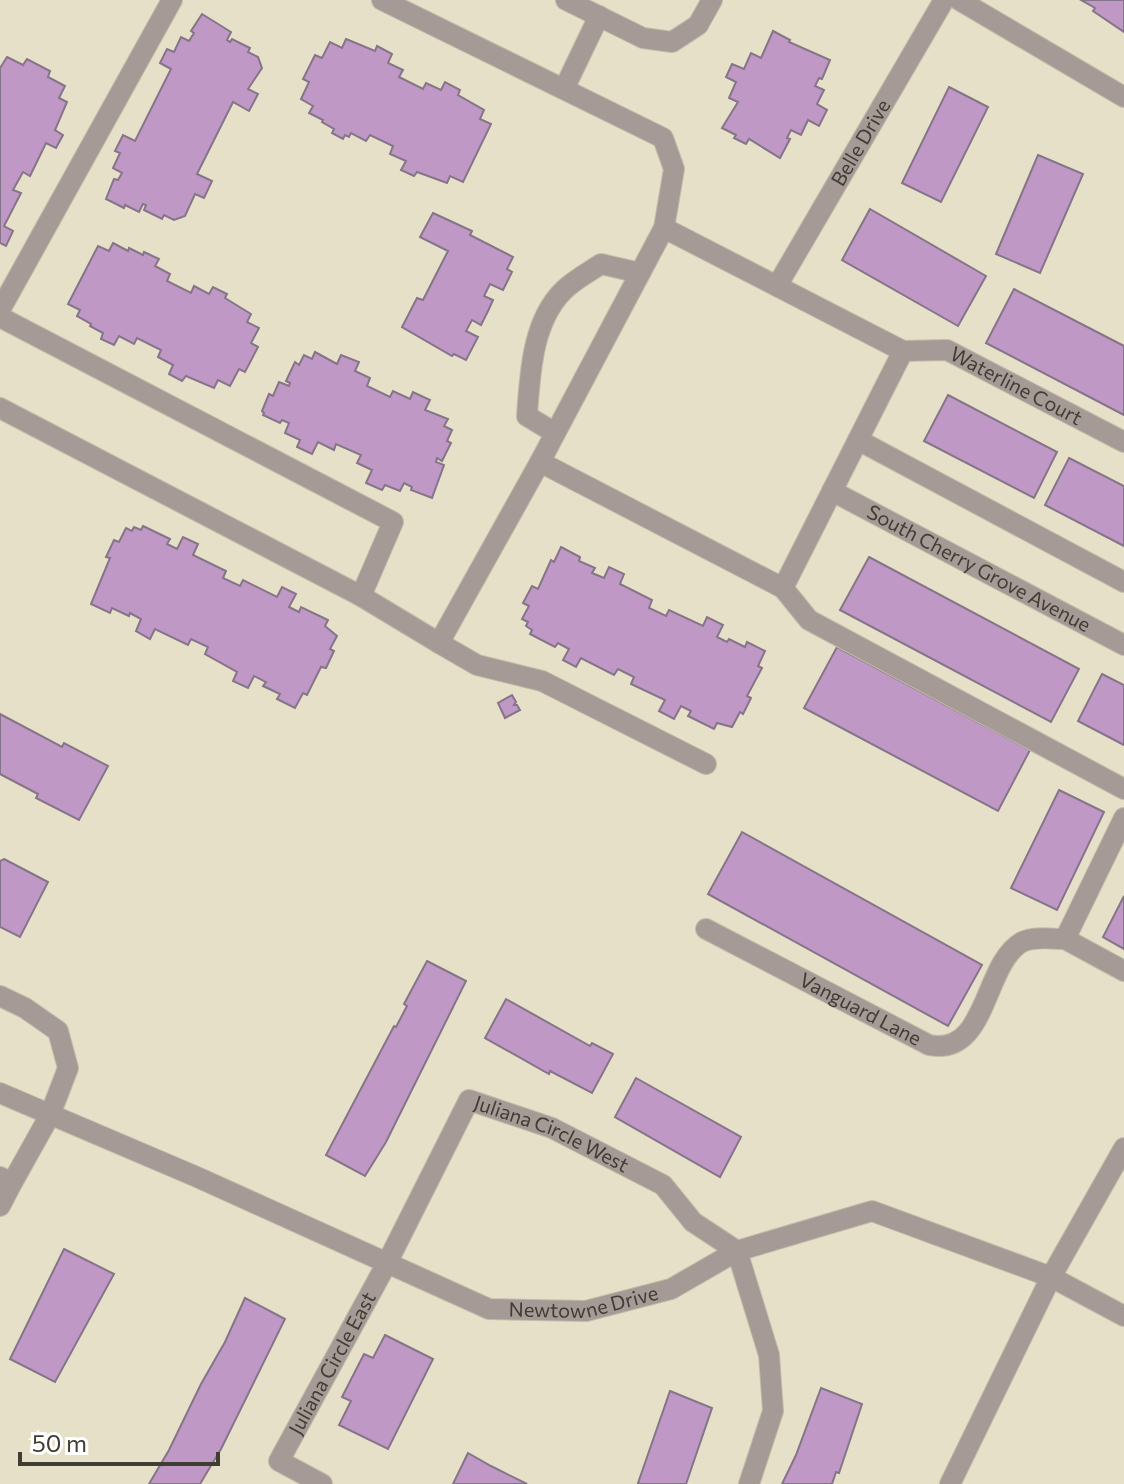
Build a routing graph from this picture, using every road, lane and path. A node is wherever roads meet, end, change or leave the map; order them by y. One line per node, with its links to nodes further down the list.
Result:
1 (172, 0): 13 (street)
2 (382, 0): 8 (street)
3 (566, 0): 7 (street)
4 (712, 0): 7 (street)
5 (944, 0): 12 (street, Belle Drive)
6 (959, 0): 9 (street)
7 (599, 16): 8 (street)
8 (564, 89): 10 (street)
9 (1124, 97)
10 (664, 228): 11 (street); 12 (street)
11 (640, 273): 17 (street); 17 (street)
12 (777, 286): 15 (street)
13 (0, 310)
14 (0, 317): 24 (street)
15 (903, 351): 18 (street); 19 (street, Waterline Court)
16 (0, 408): 24 (street)
17 (555, 433): 20 (street)
18 (858, 440): 21 (street); 22 (street)
19 (1124, 442)
20 (540, 462): 23 (street); 25 (street)
21 (832, 491): 23 (street); 26 (street, South Cherry Grove Avenue)
22 (1124, 582)
23 (783, 588): 28 (street)
24 (361, 596): 25 (street)
25 (439, 643): 27 (street)
26 (1124, 645)
27 (706, 764)
28 (1124, 789)
29 (1124, 818): 31 (street)
30 (706, 929): 31 (street, Vanguard Lane)
31 (1065, 939): 32 (street)
32 (1124, 971)
33 (0, 996): 35 (street)
34 (0, 1093): 35 (street, Newtowne Drive)
35 (50, 1115): 38 (street); 41 (street, Newtowne Drive)
36 (1124, 1148): 37 (street)
37 (1117, 1178): 42 (street)
38 (6, 1180): 39 (street)
39 (0, 1206)
40 (737, 1251): 41 (street, Newtowne Drive); 41 (street, Juliana Circle West); 42 (street, Newtowne Drive); 45 (street)
41 (387, 1263): 44 (street, Juliana Circle East)
42 (1051, 1277): 43 (street, Newtowne Drive); 46 (street)
43 (1124, 1316)
44 (322, 1484)
45 (749, 1484)
46 (950, 1484)

